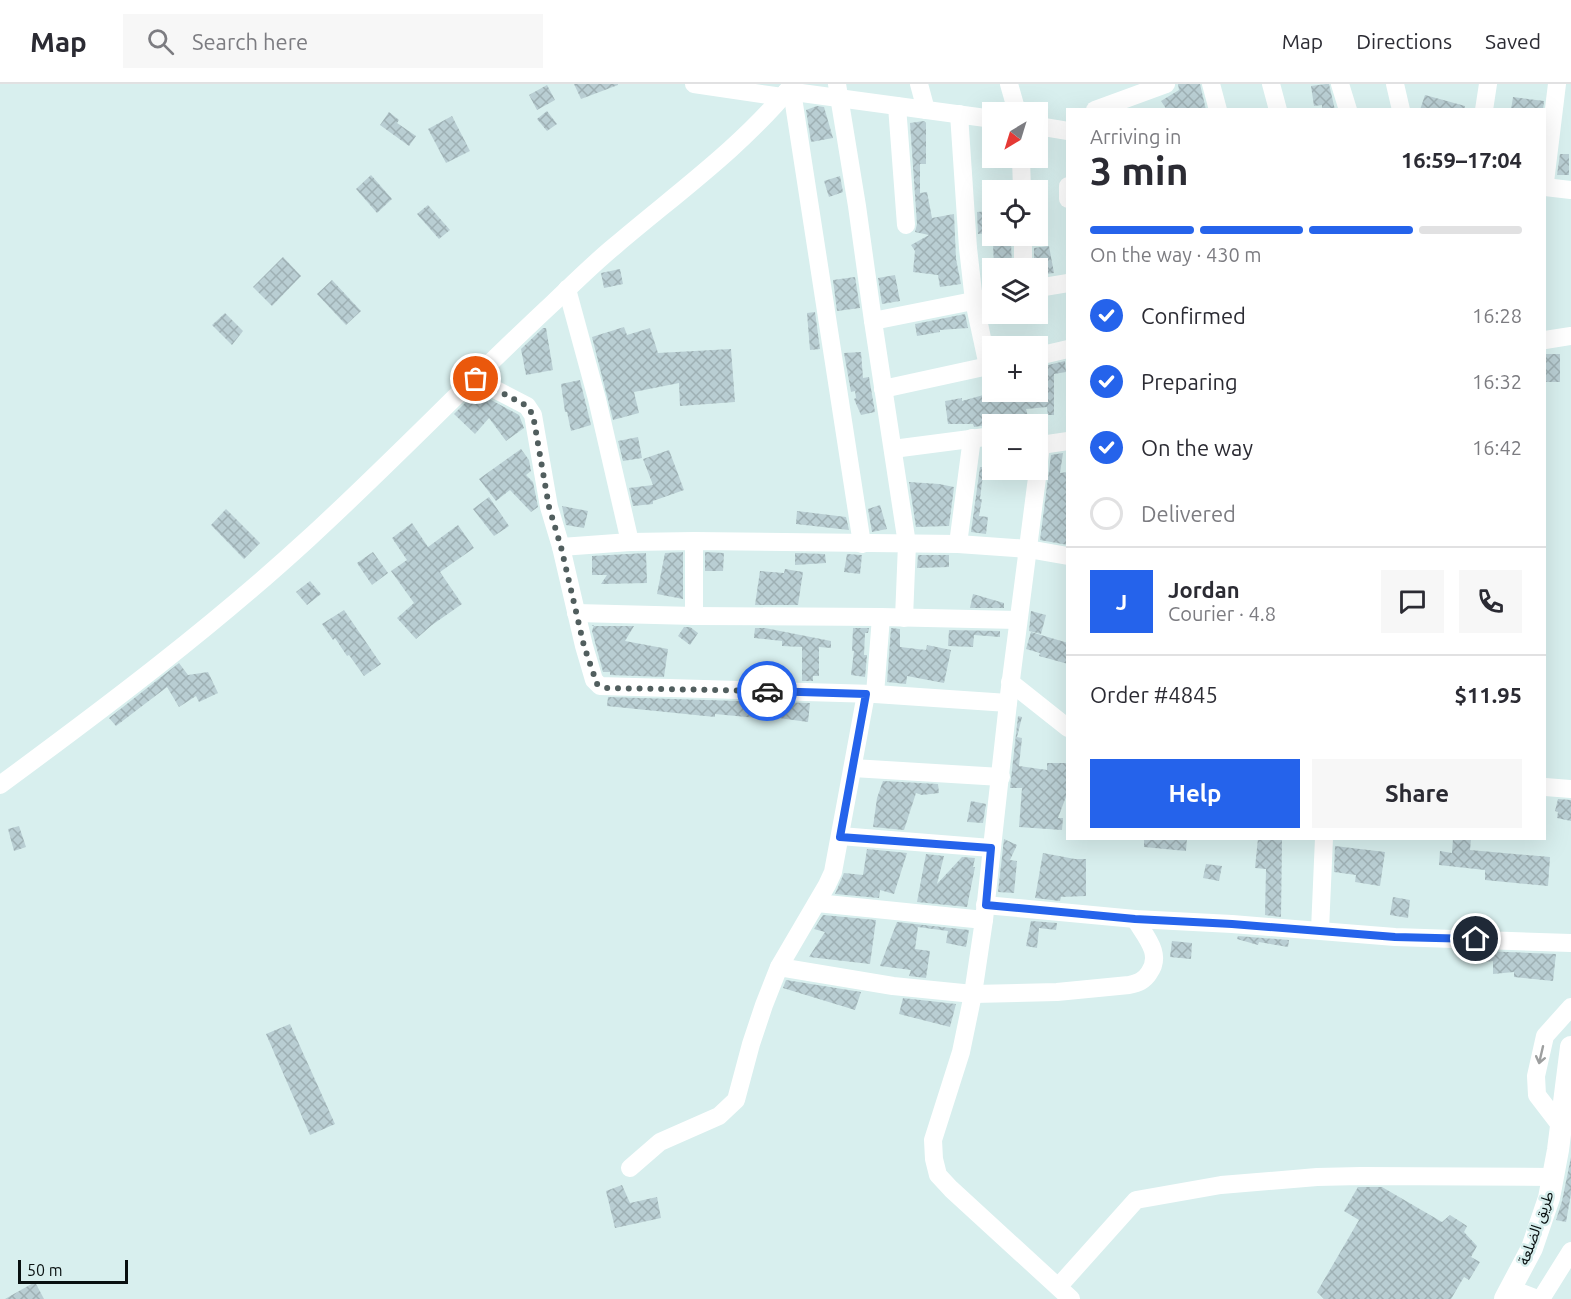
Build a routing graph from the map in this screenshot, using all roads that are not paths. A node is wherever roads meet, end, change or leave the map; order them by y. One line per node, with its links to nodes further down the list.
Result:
1 (694, 84): 13 (street)
2 (919, 84): 22 (street)
3 (1009, 84): 14 (street)
4 (1166, 84): 11 (street)
5 (1211, 84): 17 (street)
6 (1272, 84): 18 (street)
7 (1341, 84): 19 (street)
8 (1395, 84): 20 (street)
9 (1488, 84): 21 (street)
10 (1557, 84): 27 (street)
11 (1134, 89): 16 (street)
12 (838, 90): 13 (street); 15 (street); 36 (street)
13 (789, 91): 33 (street); 53 (street)
14 (1014, 102)
15 (897, 106): 22 (street); 30 (street)
16 (1099, 108)
17 (1217, 108)
18 (1278, 108)
19 (1347, 108)
20 (1401, 108)
21 (1484, 108)
22 (926, 110): 23 (street)
23 (959, 114): 24 (street); 35 (street)
24 (982, 117)
25 (1048, 128): 26 (street)
26 (1066, 131)
27 (1546, 174)
28 (1546, 187): 29 (street)
29 (1571, 190)
30 (906, 225)
31 (1066, 284): 32 (street)
32 (1048, 287)
33 (567, 290): 43 (street); 52 (street)
34 (982, 299): 35 (street)
35 (974, 301): 36 (street); 37 (street)
36 (873, 321): 44 (street)
37 (983, 336)
38 (1571, 336): 39 (street)
39 (1546, 340)
40 (1066, 350): 41 (street)
41 (1048, 354)
42 (982, 367): 44 (street)
43 (476, 379): 56 (street); 70 (street)
44 (883, 388): 49 (street)
45 (982, 437): 46 (street)
46 (972, 438): 49 (street); 55 (street)
47 (1048, 440): 48 (street)
48 (1066, 441)
49 (893, 449): 54 (street)
50 (1037, 480): 57 (street)
51 (694, 541): 52 (street); 53 (street); 60 (street)
52 (630, 542): 56 (street)
53 (862, 544): 54 (street)
54 (908, 544): 55 (street); 62 (street)
55 (958, 544): 57 (street)
56 (561, 547): 59 (street)
57 (1028, 549): 58 (street); 63 (street)
58 (1066, 556)
59 (576, 613): 60 (street); 65 (street)
60 (694, 616): 61 (street)
61 (881, 616): 62 (street); 65 (street)
62 (904, 618): 63 (street)
63 (1018, 620): 64 (street)
64 (1010, 682): 66 (street); 67 (street)
65 (870, 694): 66 (street); 68 (street)
66 (1008, 703): 69 (street)
67 (1066, 726)
68 (853, 768): 69 (street); 73 (street)
69 (1001, 777): 75 (street)
70 (0, 785)
71 (1546, 787): 72 (street)
72 (1571, 789)
73 (840, 837): 75 (street); 76 (street)
74 (1324, 840): 79 (street)
75 (991, 848): 77 (street)
76 (817, 903): 77 (street); 81 (street)
77 (985, 913): 78 (street); 82 (street)
78 (1135, 919): 79 (street); 82 (street)
79 (1320, 930): 80 (street)
80 (1571, 943)
81 (779, 968): 82 (street); 86 (street)
82 (973, 994): 89 (street)
83 (1571, 1007): 85 (street, one-way to 85)
84 (1571, 1047): 85 (main road, طريق الضلعة)
85 (1560, 1125): 87 (main road, طريق الضلعة)
86 (630, 1168)
87 (1553, 1177): 89 (street); 90 (main road, طريق الضلعة)
88 (1571, 1251): 91 (street)
89 (1065, 1293)
90 (1508, 1294): 91 (street)
91 (1539, 1299)

